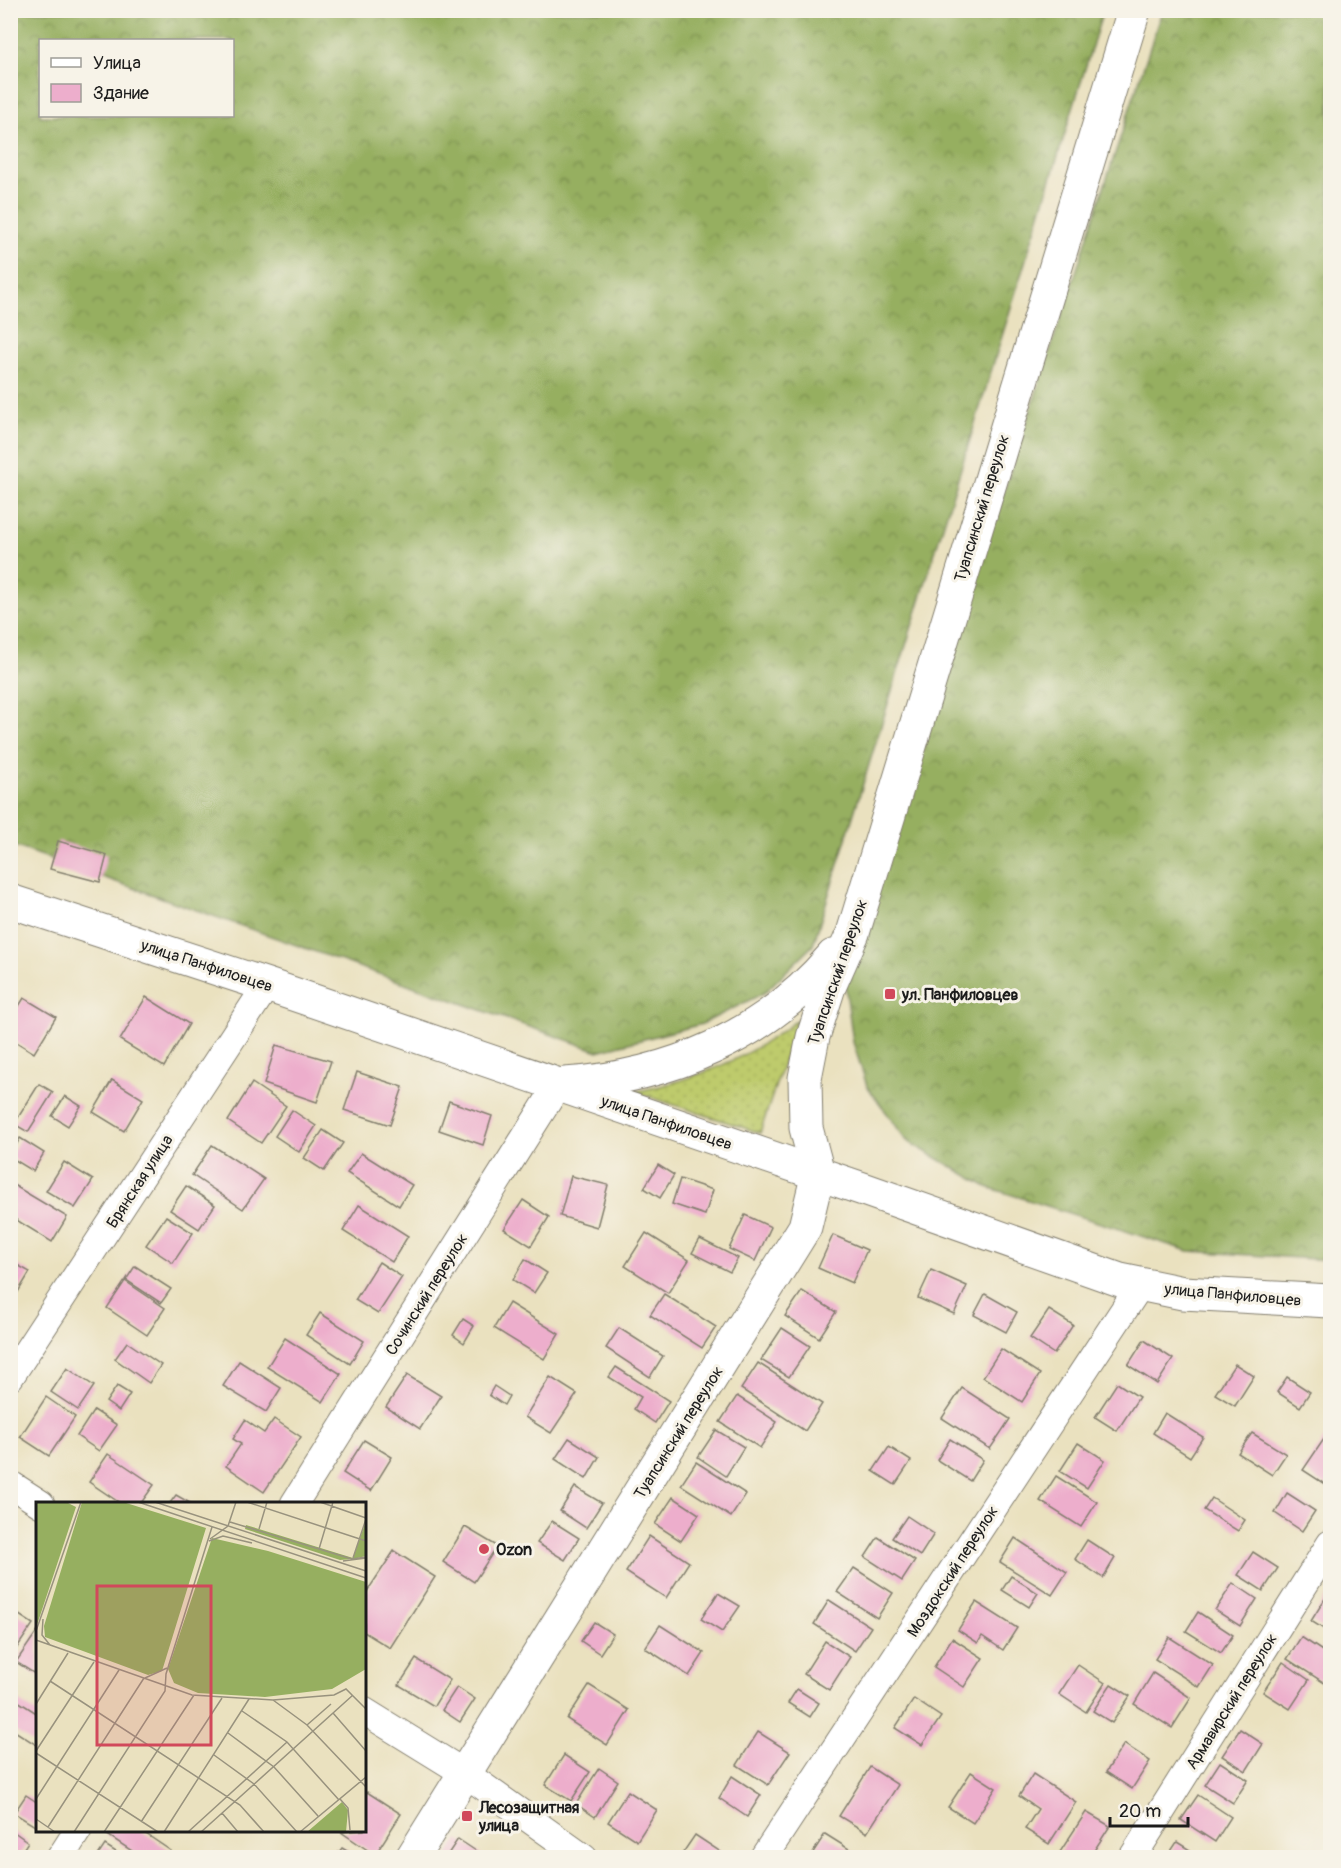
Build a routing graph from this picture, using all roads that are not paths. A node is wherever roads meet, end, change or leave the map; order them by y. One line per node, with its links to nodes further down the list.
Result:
1 (1134, 10): 3 (street, Туапсинский переулок)
2 (10, 902): 4 (street, улица Панфиловцев)
3 (853, 933): 5 (street); 6 (street, Туапсинский переулок)
4 (267, 985): 5 (street, улица Панфиловцев); 9 (street, Брянская улица)
5 (558, 1085): 6 (street, улица Панфиловцев); 12 (street, Сочинский переулок)
6 (818, 1173): 7 (street, улица Панфиловцев); 15 (street, Туапсинский переулок)
7 (1141, 1284): 8 (street, улица Панфиловцев); 20 (street, Моздокский переулок)
8 (1330, 1301)
9 (10, 1377)
10 (10, 1484): 11 (street)
11 (39, 1502)
12 (295, 1502)
13 (1330, 1544): 21 (street, Армавирский переулок)
14 (366, 1712): 15 (street)
15 (466, 1774): 18 (street, Туапсинский переулок); 19 (street)
16 (77, 1832): 17 (street)
17 (60, 1857)
18 (412, 1857)
19 (584, 1857)
20 (763, 1857)
21 (1132, 1857)

